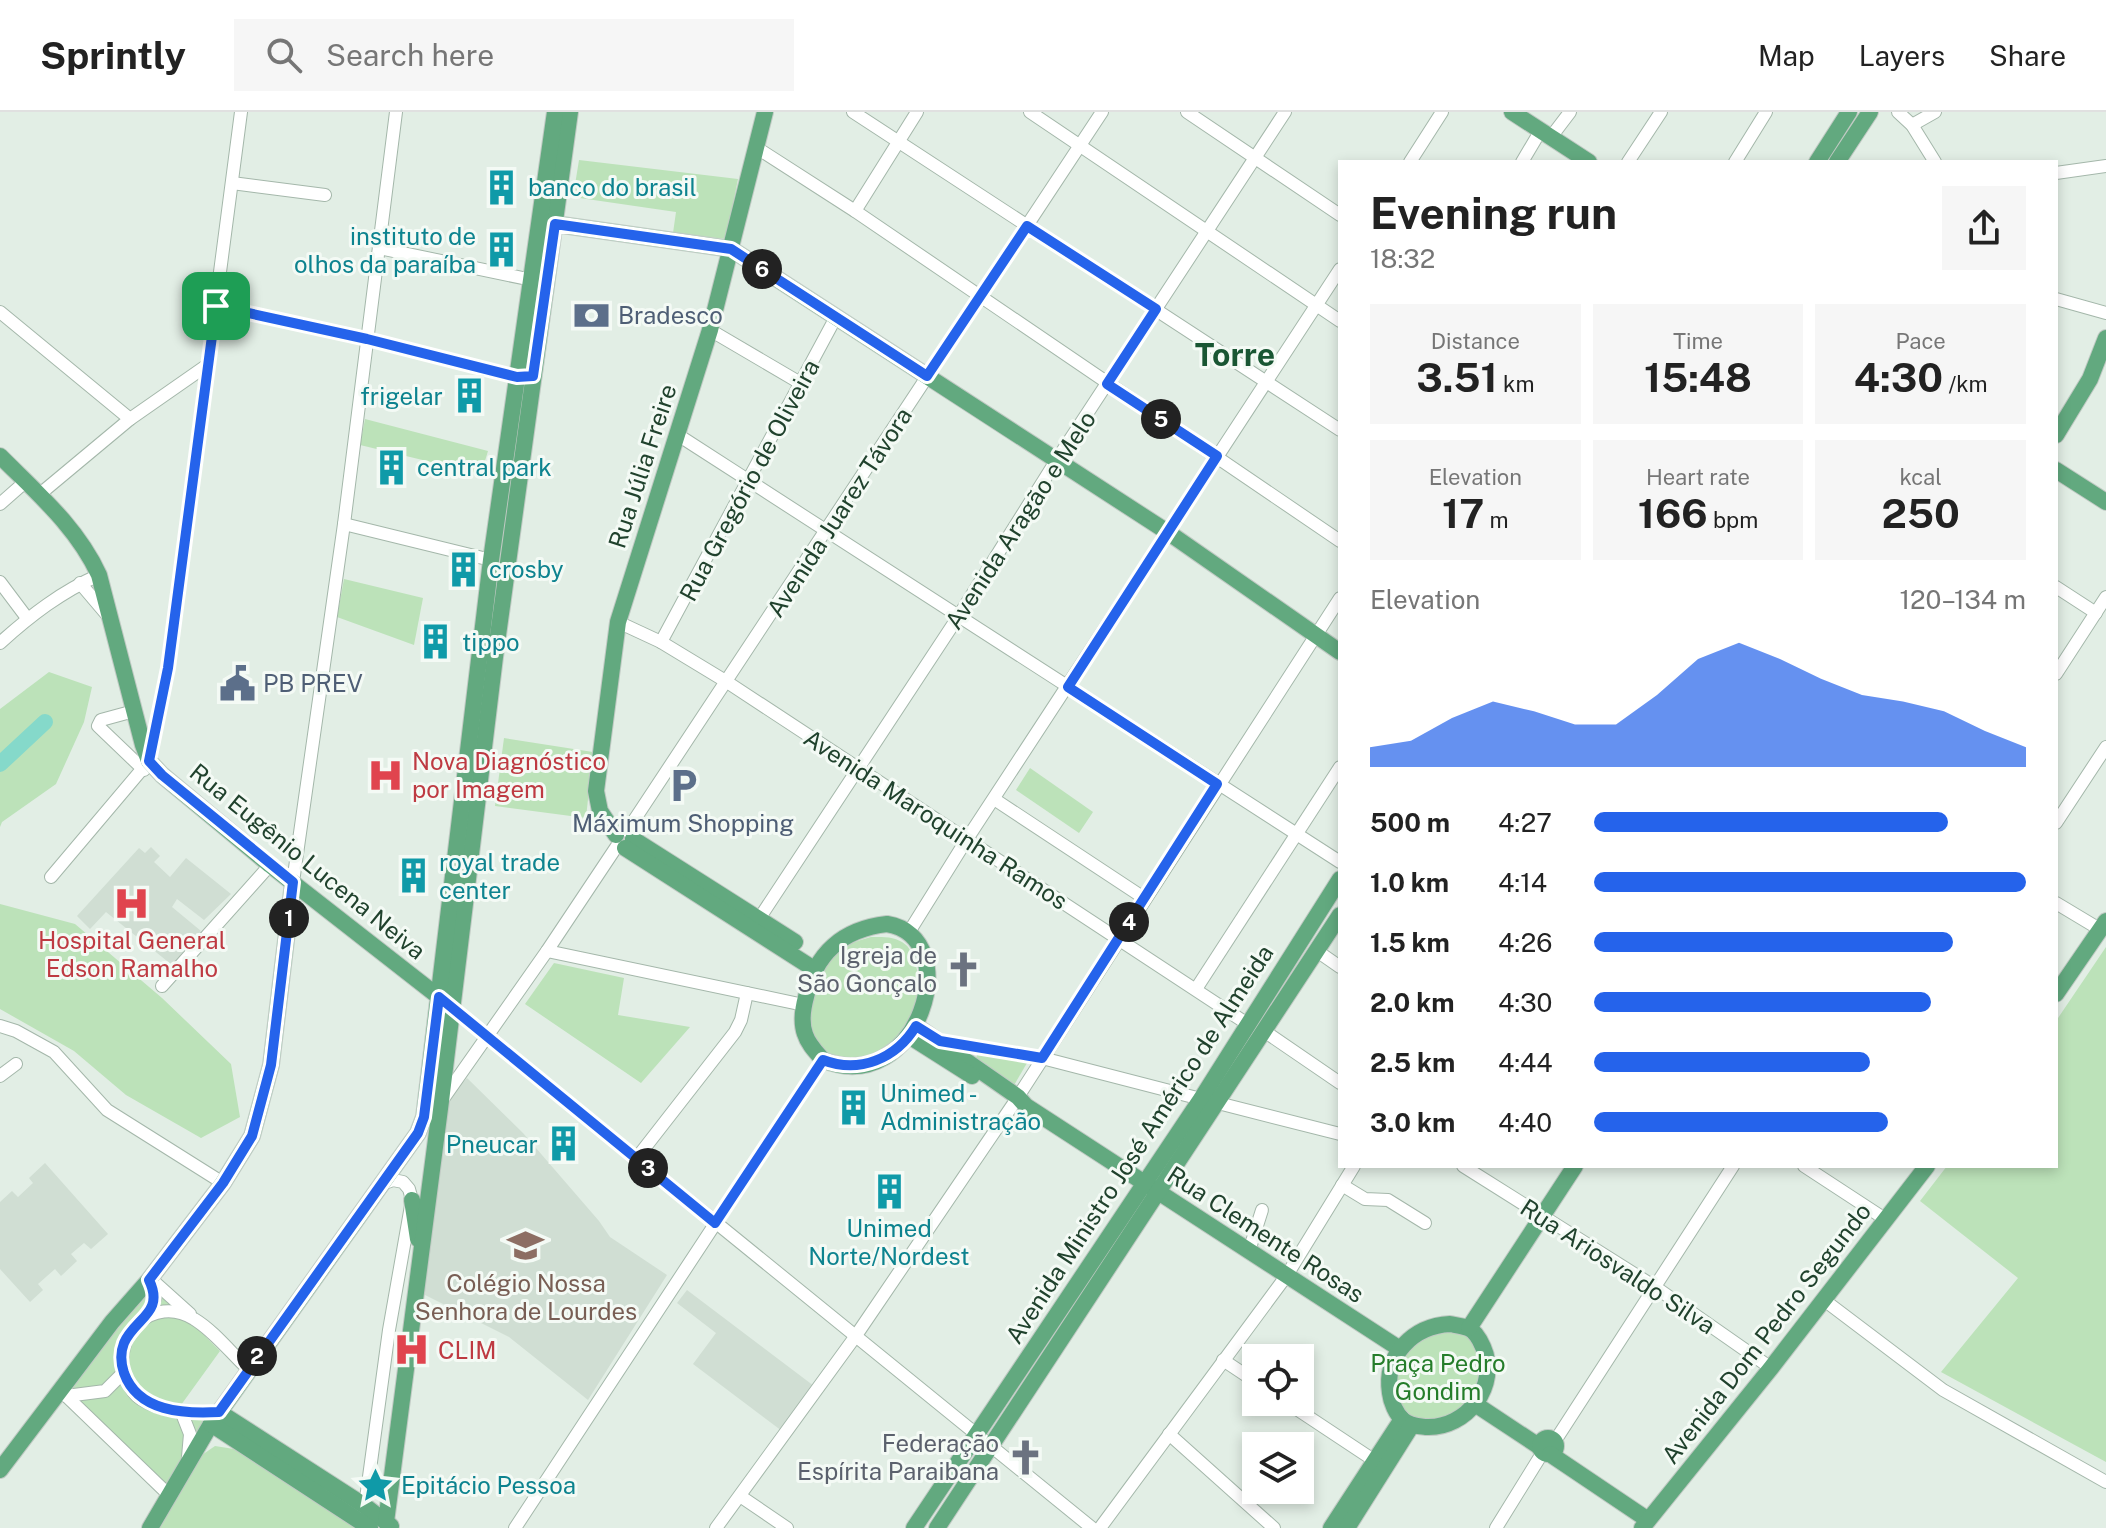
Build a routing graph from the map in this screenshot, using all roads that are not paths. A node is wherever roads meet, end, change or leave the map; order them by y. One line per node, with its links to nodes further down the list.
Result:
1 (241, 112): 37 (street)
2 (396, 112): 44 (street)
3 (555, 112): 47 (main road)
4 (570, 112): 41 (main road)
5 (765, 112): 25 (main road, Rua Júlia Freire)
6 (853, 112): 23 (street)
7 (917, 112): 23 (street)
8 (1030, 112): 24 (street)
9 (1102, 112): 24 (street, Avenida Juarez Távora)
10 (1187, 112): 26 (street)
11 (1285, 112): 26 (street, Avenida Aragão e Melo)
12 (1442, 112): 27 (street)
13 (1512, 112): 22 (main road)
14 (1570, 112): 22 (street)
15 (1661, 112): 30 (street)
16 (1766, 112): 31 (street)
17 (1849, 112): 32 (main road)
18 (1870, 112): 33 (main road)
19 (1898, 112): 21 (street)
20 (1935, 112): 21 (street)
21 (1912, 125): 34 (street)
22 (1546, 134): 28 (street); 29 (main road)
23 (898, 141): 39 (street); 42 (street)
24 (1080, 146): 42 (street, Avenida Juarez Távora); 43 (street)
25 (757, 148): 39 (street); 45 (main road, Rua Júlia Freire)
26 (1255, 157): 40 (street); 43 (street, Avenida Aragão e Melo)
27 (1411, 160)
28 (1524, 160)
29 (1586, 160)
30 (1629, 160)
31 (1736, 160)
32 (1818, 160)
33 (1838, 160)
34 (1934, 160)
35 (2106, 166): 36 (street)
36 (2058, 173)
37 (232, 183): 38 (street); 51 (street)
38 (325, 195)
39 (855, 211): 48 (street)
40 (1338, 214)
41 (555, 224): 45 (main road); 61 (main road)
42 (1027, 226): 48 (street, Avenida Juarez Távora); 52 (street)
43 (1207, 231): 50 (street); 52 (street, Avenida Aragão e Melo)
44 (379, 248): 47 (street); 59 (street)
45 (731, 249): 55 (main road); 57 (main road, Rua Júlia Freire)
46 (1338, 272): 50 (street)
47 (532, 280): 61 (main road)
48 (981, 297): 62 (street, Avenida Juarez Távora); 65 (street)
49 (2058, 300): 54 (street)
50 (1316, 305): 56 (street); 63 (street)
51 (216, 306): 59 (street); 60 (street)
52 (1156, 309): 63 (street); 65 (street, Avenida Aragão e Melo)
53 (0, 313): 66 (street)
54 (2106, 313)
55 (836, 317): 62 (main road); 64 (street, Rua Gregório de Oliveira)
56 (1338, 320)
57 (710, 330): 64 (street); 69 (main road, Rua Júlia Freire)
58 (2106, 338): 68 (main road)
59 (367, 339): 61 (street); 79 (street)
60 (206, 366): 66 (street); 104 (street)
61 (525, 376): 83 (main road); 135 (main road)
62 (927, 376): 72 (main road); 80 (street, Avenida Juarez Távora)
63 (1266, 383): 67 (street); 71 (street)
64 (802, 384): 74 (street, Rua Gregório de Oliveira)
65 (1107, 384): 71 (street); 72 (street, Avenida Aragão e Melo)
66 (130, 419): 76 (street)
67 (1338, 429)
68 (2058, 432)
69 (678, 435): 74 (street); 94 (main road, Rua Júlia Freire)
70 (0, 456): 75 (main road)
71 (1217, 456): 81 (street); 82 (street)
72 (1056, 461): 81 (main road); 91 (street, Avenida Aragão e Melo)
73 (2058, 471): 77 (main road)
74 (749, 481): 80 (street); 96 (street, Rua Gregório de Oliveira)
75 (25, 482): 76 (main road); 78 (street)
76 (40, 494): 84 (main road)
77 (2106, 502)
78 (0, 504)
79 (344, 524): 83 (street); 116 (street)
80 (828, 530): 91 (street); 100 (street, Avenida Juarez Távora)
81 (1169, 533): 95 (main road); 101 (street)
82 (1338, 540)
83 (491, 560): 133 (main road)
84 (99, 575): 86 (street); 93 (main road)
85 (0, 582): 92 (street)
86 (80, 583): 92 (street); 93 (street)
87 (2058, 588): 90 (street)
88 (2106, 597): 90 (street)
89 (1338, 601): 95 (street)
90 (2096, 613): 99 (street)
91 (958, 617): 101 (street); 105 (street, Avenida Aragão e Melo)
92 (27, 618): 97 (street)
93 (110, 619): 102 (main road)
94 (618, 622): 96 (street, Avenida Maroquinha Ramos); 112 (main road, Rua Júlia Freire)
95 (1316, 635): 98 (main road); 107 (street)
96 (661, 642): 100 (street, Avenida Maroquinha Ramos)
97 (0, 643)
98 (1338, 651)
99 (2058, 671)
100 (727, 682): 105 (street, Avenida Maroquinha Ramos); 112 (street, Avenida Juarez Távora)
101 (1068, 687): 107 (street); 108 (street)
102 (134, 711): 104 (main road); 104 (street)
103 (2106, 747): 109 (street)
104 (146, 765): 114 (main road, Rua Eugênio Lucena Neiva); 115 (street)
105 (858, 767): 111 (street, Avenida Maroquinha Ramos); 121 (street, Avenida Aragão e Melo)
106 (1338, 770): 110 (street)
107 (1217, 784): 110 (street); 118 (street)
108 (994, 799): 111 (street); 118 (street)
109 (2058, 820)
110 (1295, 834): 113 (street); 130 (street)
111 (967, 839): 123 (street); 124 (street, Avenida Maroquinha Ramos)
112 (624, 840): 121 (main road); 125 (street, Avenida Juarez Távora)
113 (1338, 861)
114 (270, 865): 116 (main road, Rua Eugênio Lucena Neiva); 129 (street)
115 (51, 877)
116 (293, 882): 133 (main road, Rua Eugênio Lucena Neiva); 158 (main road)
117 (1338, 883): 137 (main road, Avenida Ministro José Américo de Almeida)
118 (1144, 898): 124 (street)
119 (2058, 904): 122 (street)
120 (1338, 918): 126 (main road, Avenida Ministro José Américo de Almeida)
121 (756, 923): 127 (main road)
122 (2103, 926): 131 (main road)
123 (909, 932): 127 (main road); 138 (main road)
124 (1118, 939): 130 (street, Avenida Maroquinha Ramos); 141 (street)
125 (547, 951): 132 (street); 139 (street, Avenida Juarez Távora)
126 (1317, 951): 128 (street); 137 (main road, Avenida Ministro José Américo de Almeida)
127 (817, 964): 134 (main road)
128 (1338, 966)
129 (162, 986)
130 (1196, 989): 137 (street, Avenida Maroquinha Ramos)
131 (2058, 991)
132 (747, 993): 134 (street); 151 (street)
133 (439, 997): 135 (street); 160 (main road)
134 (804, 1005): 142 (main road)
135 (452, 1009): 139 (street); 147 (main road)
136 (0, 1026): 158 (street)
137 (1256, 1028): 145 (street); 146 (main road, Avenida Ministro José Américo de Almeida); 149 (main road, Avenida Ministro José Américo de Almeida)
138 (913, 1031): 140 (main road, Rua Clemente Rosas); 142 (main road); 148 (main road, Rua Clemente Rosas)
139 (486, 1036): 147 (street, Avenida Juarez Távora); 151 (street)
140 (940, 1041): 141 (street, Rua Clemente Rosas); 148 (main road, Rua Clemente Rosas)
141 (1042, 1058): 146 (street, Rua Clemente Rosas); 148 (street)
142 (823, 1060): 167 (street)
143 (16, 1064): 144 (street)
144 (0, 1076)
145 (1338, 1082)
146 (1201, 1099): 159 (main road, Avenida Ministro José Américo de Almeida)
147 (441, 1101): 170 (main road)
148 (1019, 1102): 159 (main road, Rua Clemente Rosas); 179 (street)
149 (1218, 1103): 150 (street); 162 (main road, Avenida Ministro José Américo de Almeida)
150 (1338, 1133)
151 (636, 1159): 167 (street)
152 (1353, 1168): 161 (street)
153 (1466, 1168): 165 (street, Rua Ariosvaldo Silva)
154 (1574, 1168): 165 (main road)
155 (1732, 1168): 173 (street)
156 (1807, 1168): 166 (street)
157 (1925, 1168): 166 (main road, Avenida Dom Pedro Segundo)
158 (223, 1183): 172 (main road)
159 (1143, 1183): 162 (main road, Rua Clemente Rosas); 193 (main road, Avenida Ministro José Américo de Almeida)
160 (382, 1184): 163 (street); 183 (main road)
161 (1342, 1185): 168 (street); 171 (street)
162 (1158, 1194): 169 (main road, Rua Clemente Rosas); 193 (main road, Avenida Ministro José Américo de Almeida)
163 (412, 1200): 170 (main road); 201 (street)
164 (1262, 1210): 169 (street)
165 (1543, 1216): 173 (street, Rua Ariosvaldo Silva); 177 (main road)
166 (1885, 1219): 174 (main road, Avenida Dom Pedro Segundo)
167 (715, 1223): 179 (street); 206 (street)
168 (1425, 1223)
169 (1249, 1251): 171 (main road, Rua Clemente Rosas)
170 (421, 1256): 203 (main road)
171 (1287, 1275): 180 (main road, Rua Clemente Rosas); 181 (street)
172 (150, 1280): 175 (street); 176 (main road); 178 (street)
173 (1655, 1287): 182 (street, Rua Ariosvaldo Silva); 194 (street)
174 (1824, 1300): 182 (main road, Avenida Dom Pedro Segundo); 198 (street)
175 (193, 1318): 178 (street); 183 (street)
176 (115, 1319): 178 (street); 186 (main road)
177 (1469, 1328): 180 (main road); 187 (main road)
178 (135, 1329): 184 (street)
179 (855, 1337): 193 (street); 200 (street)
180 (1400, 1349): 191 (main road)
181 (1223, 1360): 185 (street); 192 (street)
182 (1771, 1368): 202 (main road, Avenida Dom Pedro Segundo)
183 (248, 1369): 190 (main road)
184 (124, 1372): 186 (street); 188 (street)
185 (1242, 1373)
186 (63, 1393): 197 (main road); 199 (street)
187 (1477, 1401): 191 (main road); 194 (main road)
188 (181, 1411): 190 (street); 196 (street)
189 (1307, 1416): 195 (street)
190 (215, 1418): 196 (main road); 201 (main road); 203 (main road)
191 (1407, 1422): 195 (main road); 214 (main road)
192 (1169, 1434): 211 (street); 212 (street)
193 (984, 1440): 204 (main road); 209 (main road); 210 (street)
194 (1548, 1445): 202 (main road); 215 (street)
195 (1375, 1461): 213 (main road)
196 (186, 1464): 199 (main road)
197 (0, 1470)
198 (2106, 1482)
199 (169, 1495): 205 (main road)
200 (740, 1496): 207 (street); 208 (street)
201 (365, 1506): 203 (main road)
202 (1648, 1520)
203 (383, 1526)
204 (942, 1526)
205 (150, 1528)
206 (515, 1528)
207 (716, 1528)
208 (787, 1528)
209 (914, 1528)
210 (1092, 1528)
211 (1100, 1528)
212 (1274, 1528)
213 (1331, 1528)
214 (1347, 1528)
215 (1496, 1528)

